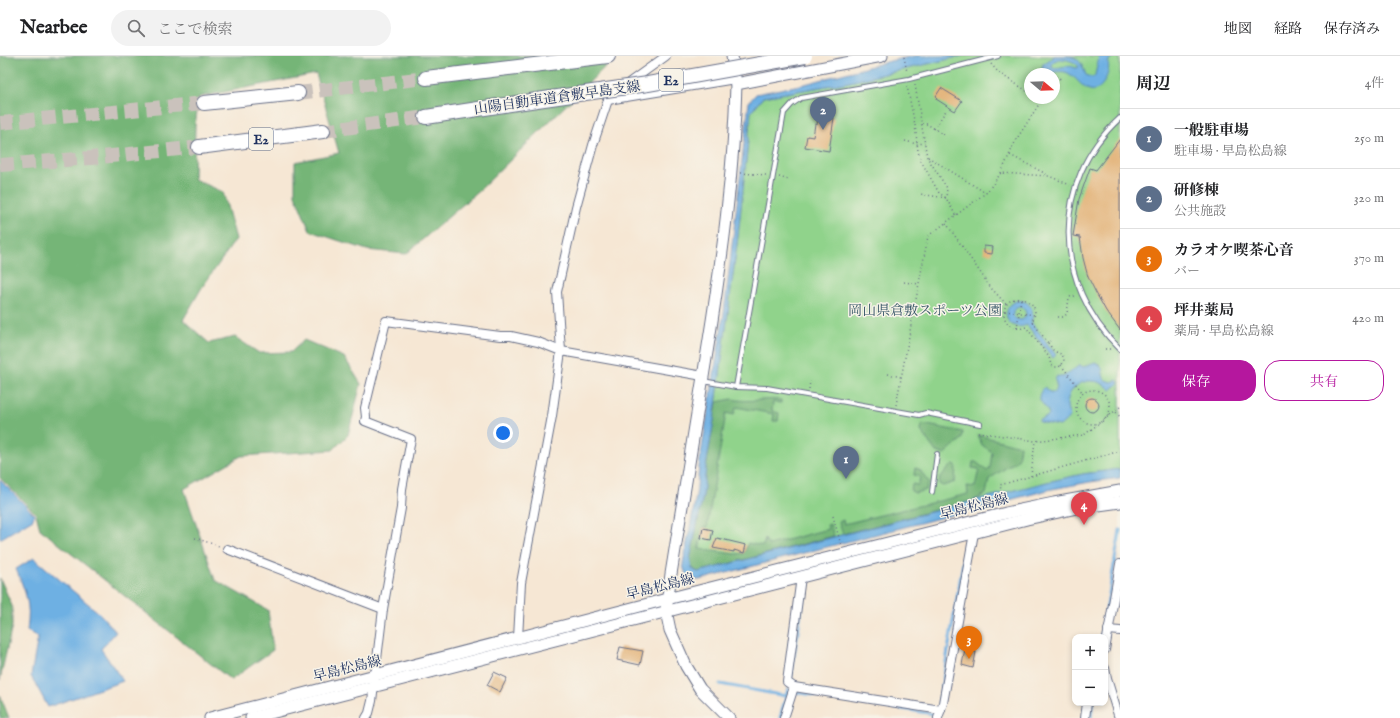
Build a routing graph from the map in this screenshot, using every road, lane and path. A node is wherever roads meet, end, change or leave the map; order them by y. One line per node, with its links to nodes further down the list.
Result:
1 (604, 56): 2 (highway); 11 (highway)
2 (608, 56)
3 (666, 56): 16 (street)
4 (732, 56): 13 (main road)
5 (805, 56): 20 (highway, 山陽自動車道倉敷早島支線 / E2, bridge)
6 (882, 56): 13 (main road)
7 (998, 56): 9 (lane)
8 (904, 57): 10 (path)
9 (989, 58): 12 (lane); 14 (path)
10 (907, 70)
11 (426, 78)
12 (909, 79): 22 (path); 28 (path); 60 (lane)
13 (735, 81): 16 (street); 59 (main road)
14 (1024, 89)
15 (298, 93): 17 (highway)
16 (608, 100): 55 (street)
17 (204, 103)
18 (1039, 104): 30 (path)
19 (947, 109): 23 (path)
20 (426, 117)
21 (1120, 118): 36 (lane)
22 (922, 124): 23 (path); 27 (path)
23 (934, 129): 25 (path)
24 (323, 131): 29 (highway, E2)
25 (946, 136)
26 (904, 141): 28 (path)
27 (925, 143): 28 (path); 31 (path)
28 (917, 144): 39 (path)
29 (199, 148)
30 (1009, 155): 33 (path); 35 (path)
31 (927, 157): 37 (path); 39 (path)
32 (740, 173): 34 (path)
33 (1001, 173): 35 (path); 37 (path)
34 (746, 174)
35 (1049, 176): 36 (path)
36 (1075, 187): 44 (lane)
37 (986, 193): 40 (path)
38 (920, 194): 39 (path)
39 (946, 198): 40 (path)
40 (956, 216): 41 (path)
41 (946, 223): 43 (path); 48 (path)
42 (904, 282): 43 (path)
43 (919, 284): 58 (path)
44 (1081, 294): 52 (path); 54 (lane)
45 (1021, 298): 47 (path); 48 (path); 50 (path)
46 (1035, 301): 47 (path)
47 (1032, 304): 51 (path)
48 (1007, 305): 49 (path)
49 (1004, 311): 50 (path); 53 (path)
50 (1019, 313): 51 (path); 53 (path)
51 (1035, 315): 56 (path)
52 (1058, 317)
53 (1017, 328): 56 (path)
54 (1120, 349)
55 (561, 351): 59 (street); 85 (street); 90 (street)
56 (1061, 366): 61 (path)
57 (888, 374): 58 (path)
58 (901, 377): 63 (path)
59 (706, 379): 60 (lane); 84 (main road)
60 (736, 386): 63 (lane)
61 (1083, 393): 66 (path); 66 (path)
62 (1120, 407): 64 (path)
63 (896, 411): 67 (lane)
64 (1115, 411): 65 (path); 66 (path)
65 (1120, 417)
66 (1105, 419): 69 (path)
67 (980, 424)
68 (978, 432): 69 (path)
69 (1036, 441): 72 (path)
70 (1120, 451): 72 (path)
71 (937, 454): 74 (lane)
72 (1031, 476): 76 (path)
73 (1120, 491): 84 (main road, 早島松島線)
74 (932, 492)
75 (1120, 502): 78 (main road, 早島松島線)
76 (1004, 503)
77 (833, 516): 80 (path)
78 (974, 532): 83 (main road, 早島松島線); 95 (street)
79 (195, 538): 81 (path)
80 (841, 543)
81 (227, 549): 85 (street)
82 (1120, 564): 87 (street)
83 (801, 577): 86 (main road, 早島松島線); 93 (street)
84 (667, 599): 86 (main road); 90 (main road, 早島松島線)
85 (383, 609): 92 (street)
86 (666, 611): 92 (main road, 早島松島線); 100 (main road)
87 (1108, 630): 88 (street); 89 (street)
88 (1120, 631)
89 (1107, 634)
90 (518, 638): 92 (main road, 早島松島線)
91 (1105, 670): 96 (street)
92 (374, 682): 97 (main road, 早島松島線); 98 (main road, 早島松島線); 99 (street)
93 (791, 688): 95 (street); 101 (street)
94 (1087, 706): 103 (street)
95 (938, 709): 102 (street)
96 (1119, 717)
97 (210, 718)
98 (251, 718)
99 (366, 718)
100 (729, 718)
101 (784, 718)
102 (938, 718)
103 (1085, 718)

